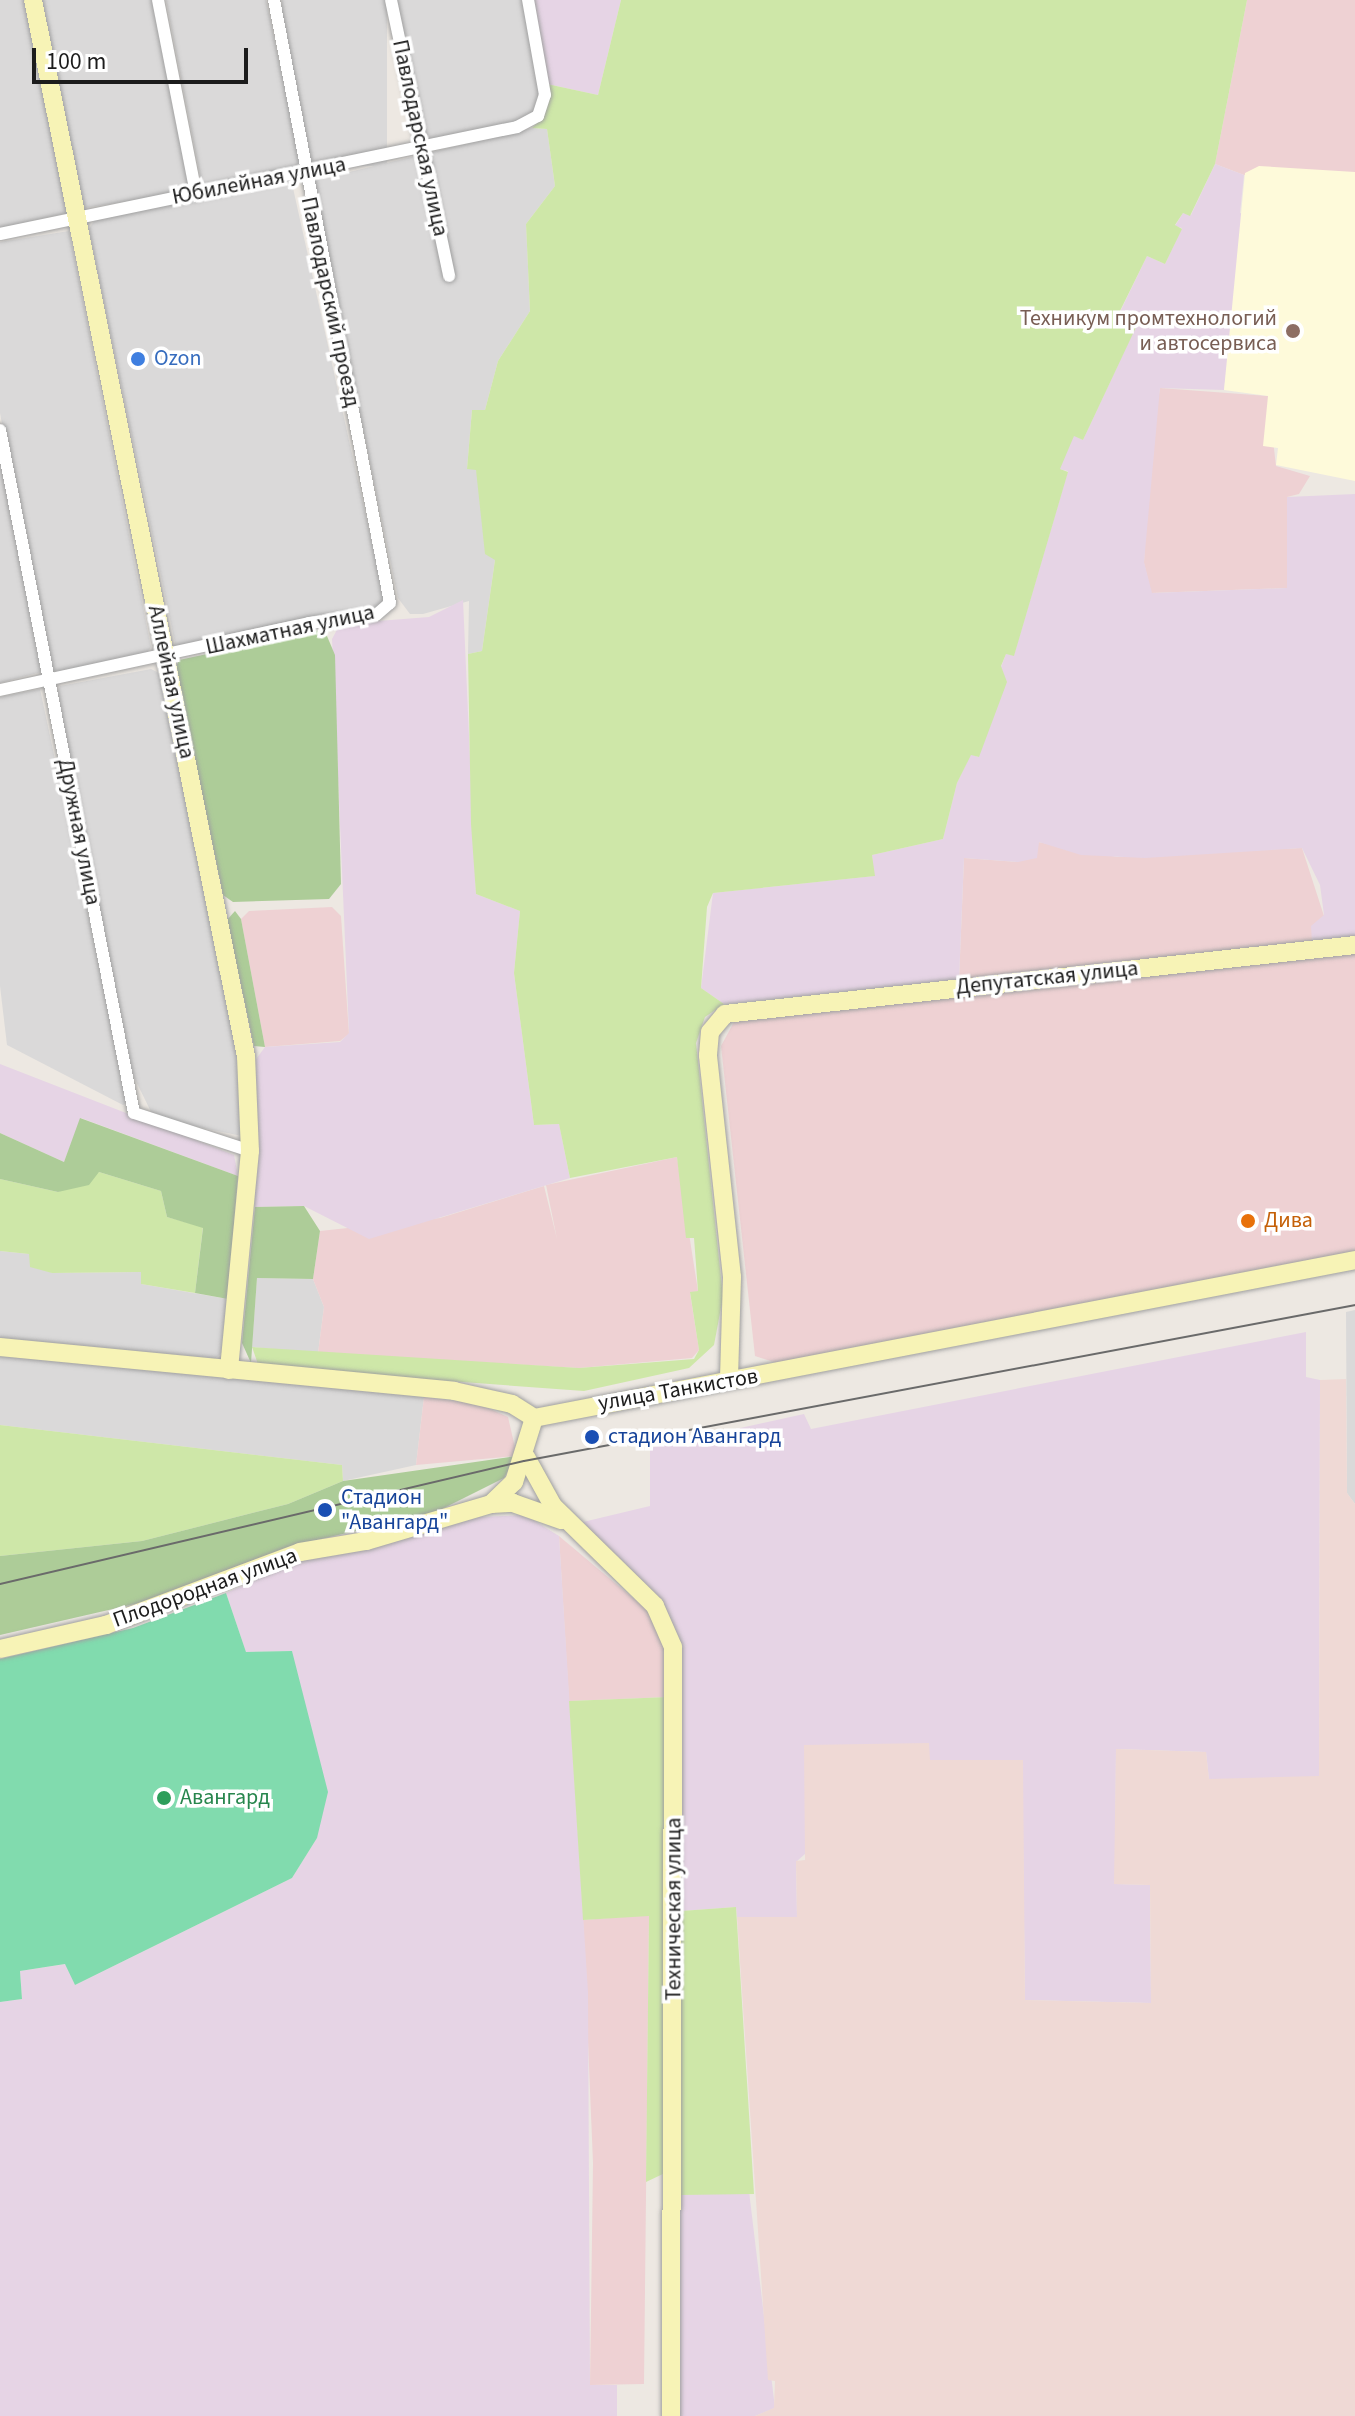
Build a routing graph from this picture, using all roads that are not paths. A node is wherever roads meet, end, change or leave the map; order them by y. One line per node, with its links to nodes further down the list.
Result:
1 (33, 0): 9 (main road, Аллейная улица)
2 (158, 0): 8 (street)
3 (274, 0): 7 (street, Павлодарский проезд)
4 (391, 0): 6 (street, Павлодарская улица)
5 (528, 0): 6 (street, Юбилейная улица)
6 (421, 149): 7 (street, Юбилейная улица); 11 (street, Павлодарская улица)
7 (304, 171): 8 (street, Юбилейная улица); 13 (street, Павлодарский проезд)
8 (196, 194): 9 (street, Юбилейная улица)
9 (77, 219): 10 (street, Юбилейная улица); 14 (main road, Аллейная улица)
10 (0, 234)
11 (449, 276)
12 (0, 430): 15 (street, Дружная улица)
13 (390, 603): 14 (street, Шахматная улица)
14 (164, 658): 15 (street, Шахматная улица); 18 (main road, Аллейная улица)
15 (49, 681): 16 (street, Шахматная улица); 18 (street, Дружная улица)
16 (0, 690)
17 (1355, 945): 22 (main road, Депутатская улица)
18 (250, 1151): 21 (main road, Аллейная улица)
19 (1355, 1260): 22 (main road, улица Танкистов)
20 (0, 1347): 21 (main road)
21 (229, 1370): 23 (main road)
22 (729, 1378): 23 (main road, улица Танкистов)
23 (534, 1418): 24 (main road)
24 (526, 1457): 25 (main road); 26 (main road, Техническая улица)
25 (491, 1504): 26 (main road); 27 (main road, Плодородная улица)
26 (574, 1527): 28 (main road, Техническая улица)
27 (0, 1649)
28 (671, 2416)

